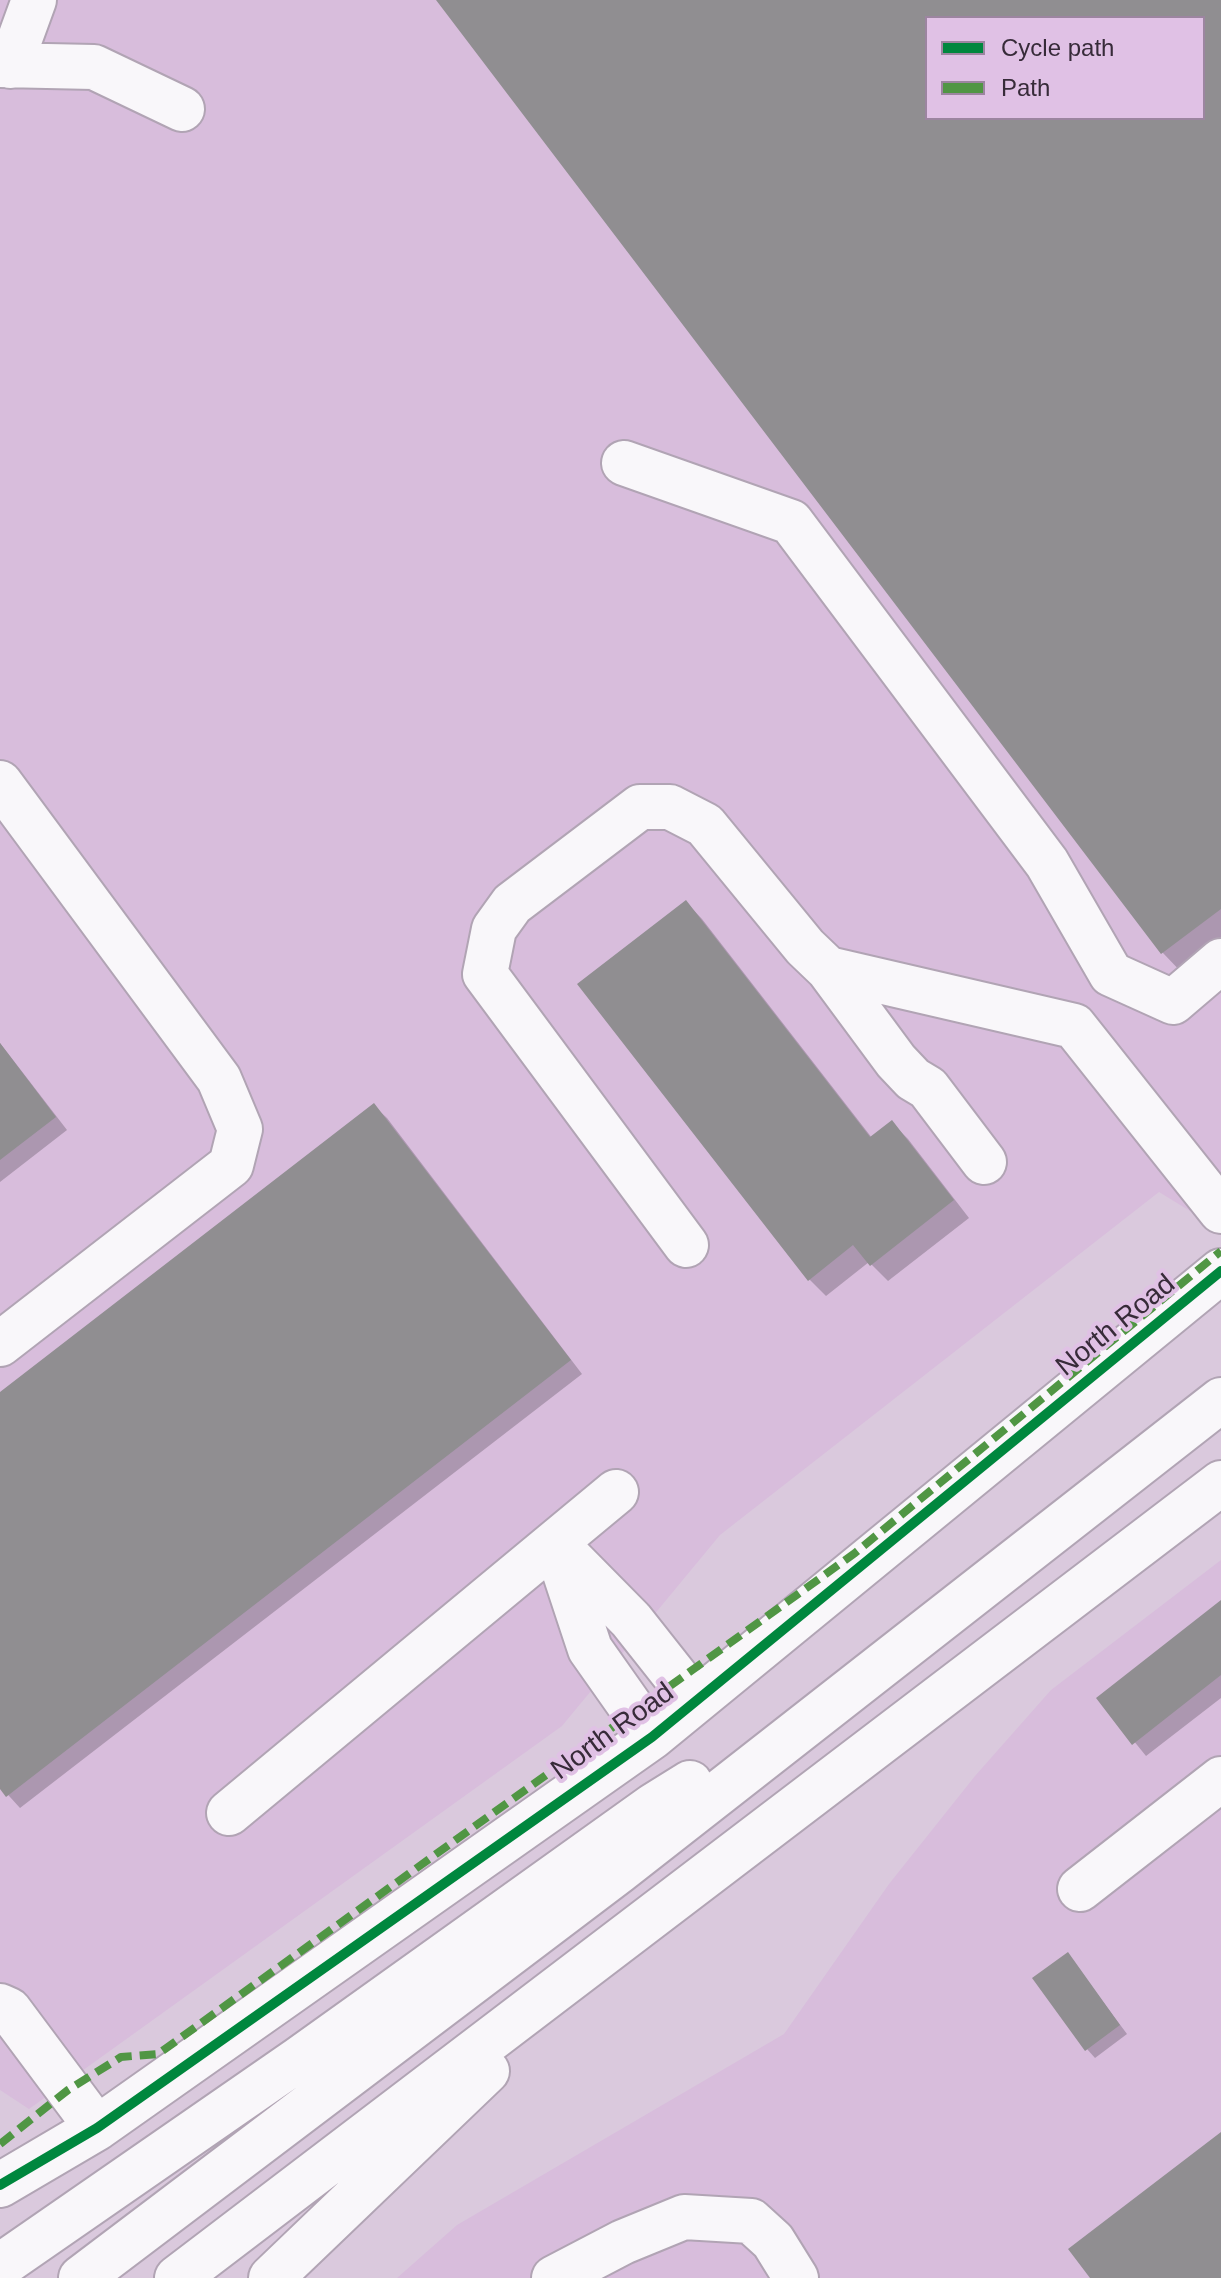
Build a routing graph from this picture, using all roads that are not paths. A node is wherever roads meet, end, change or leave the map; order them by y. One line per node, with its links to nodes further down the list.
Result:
1 (34, 0): 2 (main road)
2 (5, 66): 3 (main road)
3 (182, 109)
4 (624, 463): 6 (main road)
5 (0, 783): 12 (main road)
6 (1221, 961)
7 (828, 969): 8 (main road); 9 (main road); 10 (main road)
8 (984, 1162)
9 (1221, 1211)
10 (686, 1245)
11 (1221, 1271): 18 (main road, North Road)
12 (0, 1344)
13 (1221, 1400): 17 (main road)
14 (1221, 1483): 23 (main road)
15 (616, 1492): 16 (main road)
16 (555, 1543): 18 (main road); 19 (main road); 21 (main road)
17 (905, 1648): 27 (main road); 28 (main road)
18 (695, 1701): 19 (main road, North Road)
19 (652, 1737): 25 (main road, North Road)
20 (1221, 1779): 22 (main road)
21 (229, 1813)
22 (1080, 1889)
23 (648, 1917): 29 (main road); 30 (main road)
24 (4, 2008): 25 (main road)
25 (97, 2128): 26 (main road, North Road)
26 (0, 2185)
27 (0, 2266)
28 (81, 2278)
29 (177, 2278)
30 (271, 2278)
31 (554, 2278): 32 (main road)
32 (796, 2278)

